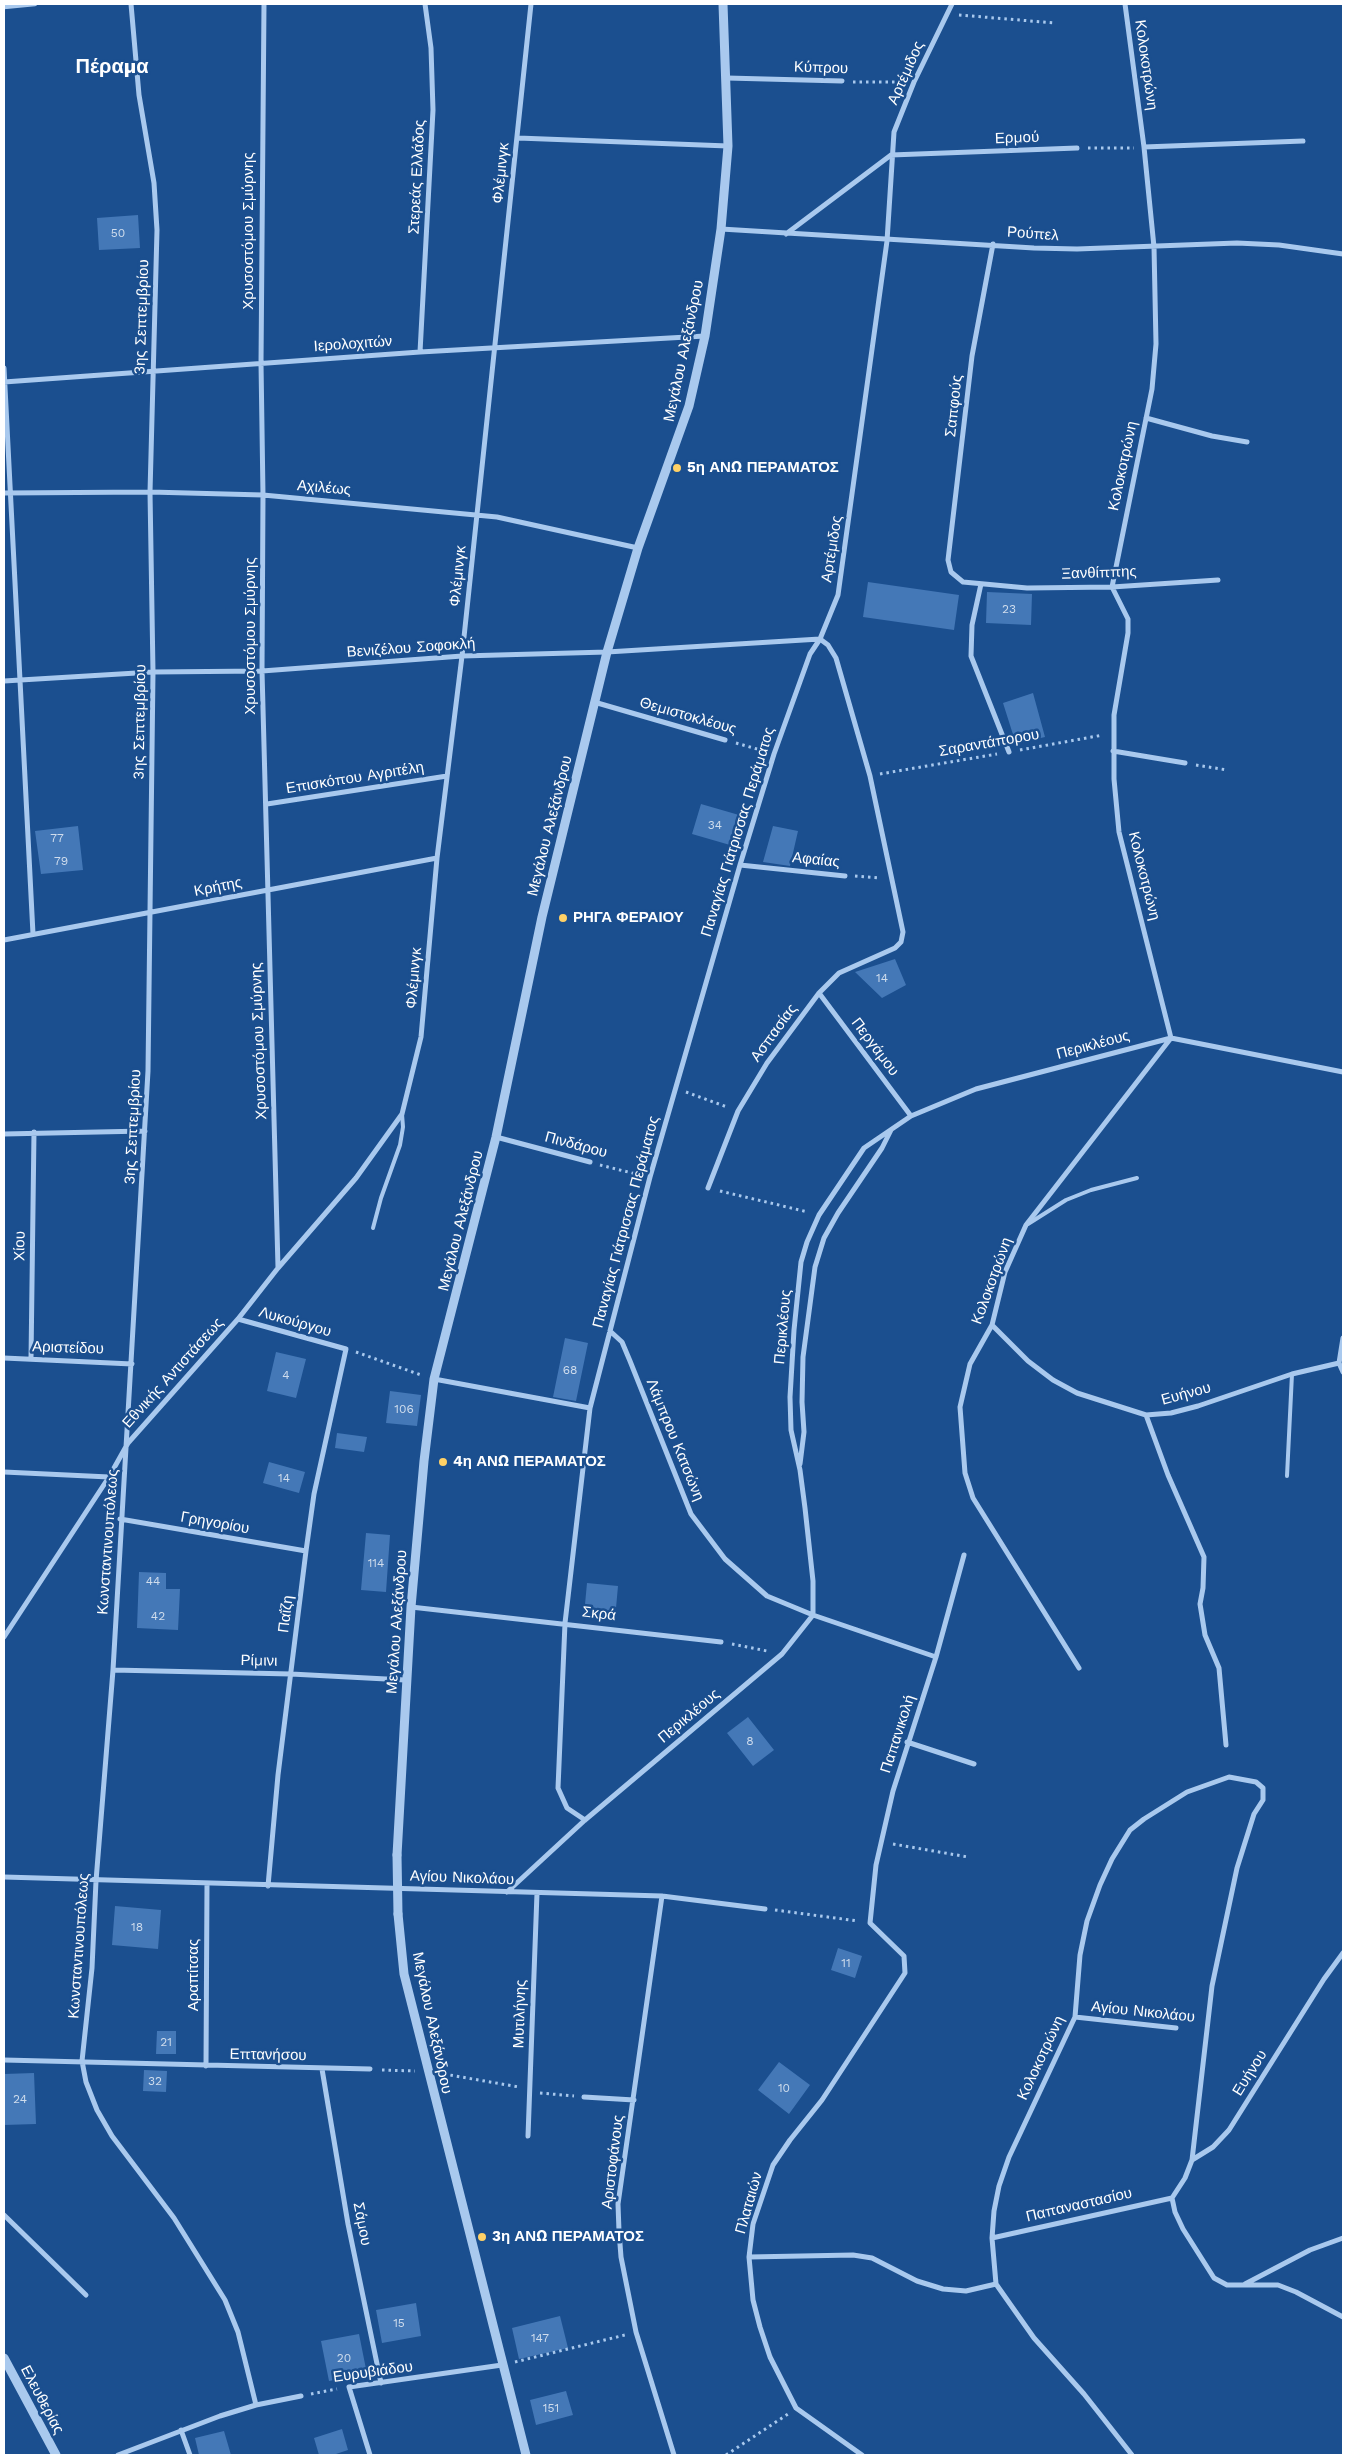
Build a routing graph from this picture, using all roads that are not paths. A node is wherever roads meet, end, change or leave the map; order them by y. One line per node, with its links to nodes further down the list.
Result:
1 (35, 4): 9 (street)
2 (130, 4): 29 (street, 3ης Σεπτεμβρίου)
3 (264, 4): 27 (street, Χρυσοστόμου Σμύρνης)
4 (426, 4): 26 (street, Στερεάς Ελλάδος)
5 (531, 4): 12 (street, Φλέμινγκ)
6 (723, 4): 10 (street, Μεγάλου Αλεξάνδρου)
7 (952, 4): 17 (street, Αρτέμιδος)
8 (1125, 4): 15 (street, Κολοκοτρώνη)
9 (4, 7)
10 (727, 78): 11 (street, Κύπρου); 14 (street, Μεγάλου Αλεξάνδρου)
11 (842, 81)
12 (518, 138): 14 (street); 25 (street, Φλέμινγκ)
13 (1303, 141): 15 (street)
14 (728, 146): 18 (street, Μεγάλου Αλεξάνδρου)
15 (1144, 147): 22 (street, Κολοκοτρώνη)
16 (1077, 148): 17 (street, Ερμού)
17 (891, 156): 19 (street); 20 (street, Αρτέμιδος)
18 (722, 229): 19 (street, Ρούπελ); 24 (street, Μεγάλου Αλεξάνδρου)
19 (786, 234): 20 (street, Ρούπελ)
20 (887, 241): 21 (street, Ρούπελ); 43 (street, Αρτέμιδος)
21 (993, 244): 22 (street, Ρούπελ); 39 (street, Σαπφούς)
22 (1154, 247): 23 (street, Ρούπελ); 31 (street, Κολοκοτρώνη)
23 (1343, 254)
24 (704, 336): 25 (street, Ιερολοχιτών); 38 (street, Μεγάλου Αλεξάνδρου)
25 (494, 348): 26 (street, Ιερολοχιτών); 37 (street, Φλέμινγκ)
26 (420, 352): 27 (street, Ιερολοχιτών)
27 (261, 363): 29 (street, Ιερολοχιτών); 36 (street, Χρυσοστόμου Σμύρνης)
28 (4, 368): 30 (street)
29 (152, 370): 30 (street, Ιερολοχιτών); 33 (street, 3ης Σεπτεμβρίου)
30 (4, 382): 35 (street)
31 (1146, 418): 32 (street); 42 (street, Κολοκοτρώνη)
32 (1247, 442)
33 (150, 492): 35 (street, Αχιλέως); 36 (street, Αχιλέως); 47 (street, 3ης Σεπτεμβρίου)
34 (4, 493): 35 (street, Αχιλέως)
35 (10, 493): 48 (street)
36 (264, 495): 37 (street, Αχιλέως); 46 (street, Χρυσοστόμου Σμύρνης)
37 (477, 515): 38 (street, Αχιλέως); 45 (street, Φλέμινγκ)
38 (638, 548): 44 (street, Μεγάλου Αλεξάνδρου)
39 (951, 572): 41 (street, Ξανθίππης)
40 (1218, 580): 42 (street, Ξανθίππης)
41 (981, 584): 42 (street, Ξανθίππης); 53 (street)
42 (1112, 586): 52 (street, Κολοκοτρώνη)
43 (820, 639): 44 (street, Βενιζέλου Σοφοκλή); 58 (street, Παναγίας Γιάτρισσας Περάματος); 64 (street, Ασπασίας)
44 (607, 652): 45 (street, Βενιζέλου Σοφοκλή); 50 (street, Μεγάλου Αλεξάνδρου)
45 (462, 656): 46 (street, Βενιζέλου Σοφοκλή); 55 (street, Φλέμινγκ)
46 (262, 671): 47 (street, Βενιζέλου Σοφοκλή); 56 (street, Χρυσοστόμου Σμύρνης)
47 (153, 672): 48 (street, Βενιζέλου Σοφοκλή); 61 (street, 3ης Σεπτεμβρίου)
48 (21, 680): 49 (street, Βενιζέλου Σοφοκλή); 62 (street)
49 (4, 681)
50 (594, 702): 51 (street, Θεμιστοκλέους); 73 (street, Μεγάλου Αλεξάνδρου)
51 (725, 740)
52 (1113, 751): 54 (street); 65 (street, Κολοκοτρώνη)
53 (1009, 752)
54 (1185, 763)
55 (447, 776): 56 (street, Επισκόπου Αγριτέλη); 57 (street, Φλέμινγκ)
56 (267, 804): 60 (street, Χρυσοστόμου Σμύρνης)
57 (437, 858): 60 (street, Κρήτης); 67 (street, Φλέμινγκ)
58 (740, 865): 59 (street, Αφαίας); 83 (street, Παναγίας Γιάτρισσας Περάματος)
59 (845, 876)
60 (267, 890): 61 (street, Κρήτης); 80 (street, Χρυσοστόμου Σμύρνης)
61 (149, 912): 62 (street, Κρήτης); 71 (street, 3ης Σεπτεμβρίου)
62 (33, 934): 63 (street, Κρήτης)
63 (4, 940)
64 (818, 993): 68 (street, Περγάμου); 77 (street, Ασπασίας)
65 (1171, 1038): 66 (street, Περικλέους); 68 (street, Περικλέους); 78 (street, Κολοκοτρώνη)
66 (1343, 1072)
67 (402, 1114): 74 (street, Φλέμινγκ); 79 (lane)
68 (911, 1116): 69 (street, Περικλέους)
69 (891, 1129): 96 (street); 96 (street, Περικλέους)
70 (34, 1132): 71 (street); 72 (street); 87 (street, Χίου)
71 (145, 1132): 89 (street, 3ης Σεπτεμβρίου)
72 (4, 1134)
73 (496, 1137): 75 (street, Πινδάρου); 92 (street, Μεγάλου Αλεξάνδρου)
74 (383, 1143): 80 (street, Εθνικής Αντιστάσεως)
75 (590, 1162)
76 (1137, 1178): 78 (lane)
77 (708, 1188)
78 (1026, 1225): 82 (street, Κολοκοτρώνη)
79 (373, 1228)
80 (278, 1268): 81 (street, Εθνικής Αντιστάσεως)
81 (238, 1319): 85 (street, Λυκούργου); 95 (street, Εθνικής Αντιστάσεως)
82 (992, 1325): 94 (street, Ευήνου); 109 (street, Κολοκοτρώνη)
83 (610, 1331): 93 (street, Παναγίας Γιάτρισσας Περάματος); 104 (street, Λάμπρου Κατσώνη)
84 (1343, 1338): 88 (street)
85 (346, 1349): 101 (street, Παΐζη)
86 (4, 1358): 87 (street, Αριστείδου)
87 (31, 1359): 89 (street, Αριστείδου)
88 (1339, 1363): 90 (street); 91 (street, Ευήνου)
89 (132, 1364): 95 (street, 3ης Σεπτεμβρίου)
90 (1343, 1372)
91 (1292, 1374): 94 (street, Ευήνου); 98 (lane)
92 (434, 1379): 93 (street); 103 (street, Μεγάλου Αλεξάνδρου)
93 (590, 1408): 105 (street, Παναγίας Γιάτρισσας Περάματος)
94 (1146, 1415): 114 (street)
95 (128, 1443): 99 (street, Εθνικής Αντιστάσεως); 100 (street, Κωνσταντινουπόλεως)
96 (800, 1470): 104 (street, Περικλέους)
97 (4, 1472): 99 (street)
98 (1287, 1476)
99 (109, 1477): 106 (street, Εθνικής Αντιστάσεως)
100 (120, 1519): 101 (street, Γρηγορίου); 110 (street, Κωνσταντινουπόλεως)
101 (306, 1551): 111 (street, Παΐζη)
102 (964, 1555): 108 (street, Παπανικολή)
103 (411, 1607): 105 (street, Σκρά); 112 (street, Μεγάλου Αλεξάνδρου)
104 (813, 1615): 108 (street, Λάμπρου Κατσώνη); 116 (street, Περικλέους)
105 (565, 1623): 107 (street, Σκρά); 116 (street, Παναγίας Γιάτρισσας Περάματος)
106 (4, 1637)
107 (721, 1642)
108 (936, 1656): 113 (street, Παπανικολή)
109 (1079, 1668)
110 (112, 1670): 111 (street, Ρίμινι); 118 (street, Κωνσταντινουπόλεως)
111 (291, 1674): 112 (street, Ρίμινι); 120 (street, Παΐζη)
112 (405, 1680): 148 (street, Μεγάλου Αλεξάνδρου, bridge)
113 (907, 1742): 115 (street); 126 (street, Παπανικολή)
114 (1226, 1745)
115 (974, 1764)
116 (585, 1820): 121 (street, Περικλέους)
117 (4, 1877): 118 (street, Αγίου Νικολάου)
118 (96, 1881): 119 (street, Αγίου Νικολάου); 130 (street, Κωνσταντινουπόλεως)
119 (207, 1884): 120 (street, Αγίου Νικολάου); 131 (street, Αραπίτσας)
120 (268, 1886): 121 (street, Αγίου Νικολάου)
121 (507, 1892): 122 (street, Αγίου Νικολάου)
122 (537, 1893): 123 (street, Αγίου Νικολάου); 136 (street, Μυτιλήνης)
123 (662, 1896): 124 (street, Αγίου Νικολάου); 135 (street, Αριστοφάνους)
124 (765, 1909)
125 (1343, 1953): 137 (street, Ευήνου)
126 (904, 1956): 142 (street, Πλαταιών)
127 (1075, 2017): 128 (street, Αγίου Νικολάου); 137 (street, Κολοκοτρώνη); 140 (street, Κολοκοτρώνη)
128 (1176, 2028)
129 (4, 2060): 130 (street, Επτανήσου)
130 (82, 2061): 131 (street, Επτανήσου); 151 (street, Κωνσταντινουπόλεως)
131 (206, 2066): 132 (street, Επτανήσου)
132 (322, 2069): 133 (street, Επτανήσου); 149 (street, Σάμου)
133 (370, 2069)
134 (584, 2096): 135 (street)
135 (634, 2100): 158 (street, Αριστοφάνους)
136 (528, 2136)
137 (1192, 2160): 138 (street)
138 (1172, 2198): 140 (street, Παπαναστασίου); 144 (street)
139 (4, 2215): 145 (street)
140 (992, 2238): 143 (street, Κολοκοτρώνη)
141 (1343, 2238): 144 (street)
142 (749, 2258): 143 (street); 159 (street, Πλαταιών)
143 (996, 2284): 160 (street)
144 (1244, 2284): 146 (street)
145 (86, 2295)
146 (1343, 2317)
147 (4, 2358): 153 (street, Ελευθερίας)
148 (502, 2365): 149 (street, Ευρυβιάδου); 157 (street, Μεγάλου Αλεξάνδρου)
149 (382, 2383): 156 (street, Ευρυβιάδου)
150 (301, 2396): 151 (street)
151 (256, 2405): 152 (street)
152 (181, 2430): 154 (street); 155 (street)
153 (56, 2455)
154 (118, 2455)
155 (190, 2455)
156 (370, 2455)
157 (526, 2455)
158 (674, 2455)
159 (862, 2455)
160 (1132, 2455)

